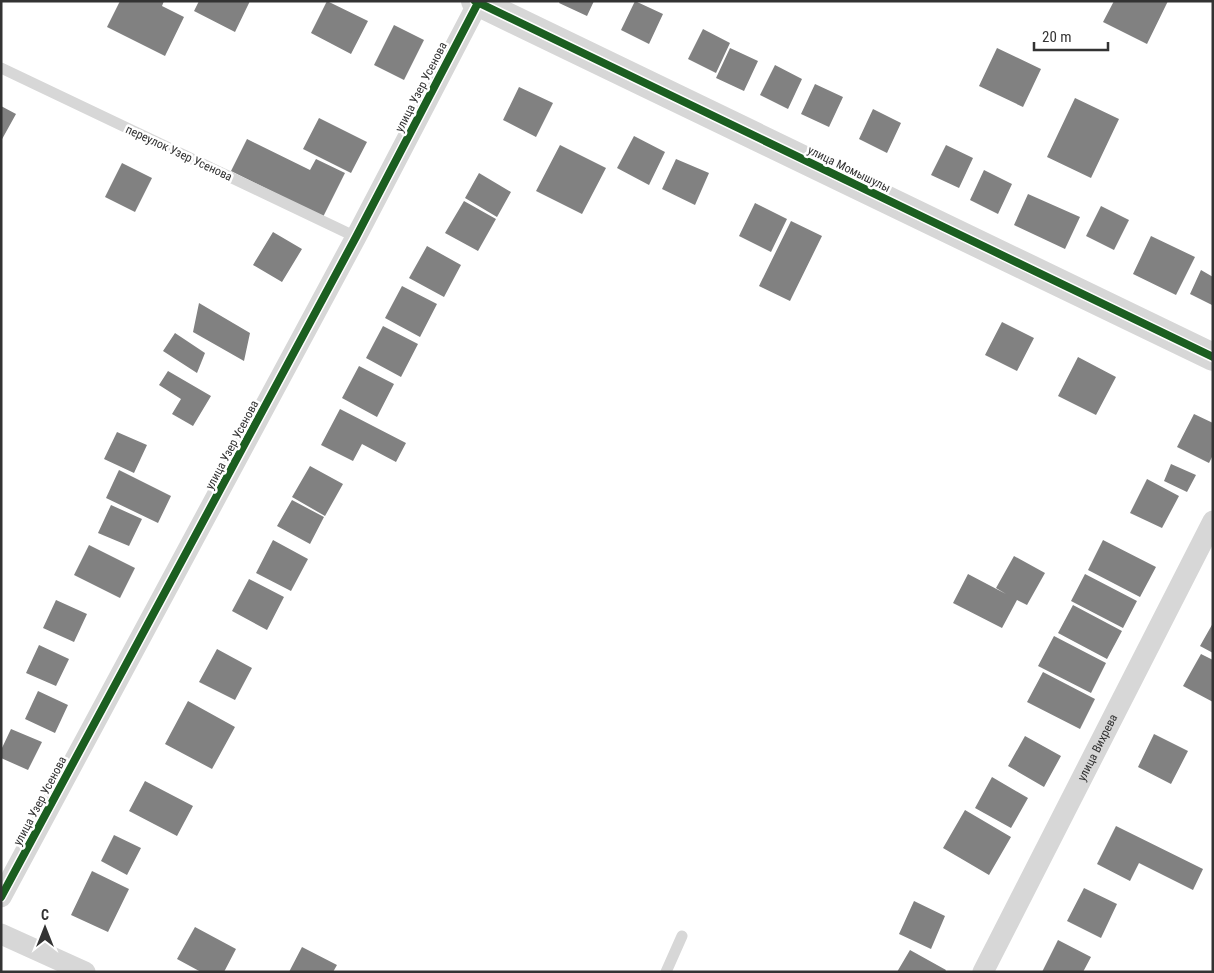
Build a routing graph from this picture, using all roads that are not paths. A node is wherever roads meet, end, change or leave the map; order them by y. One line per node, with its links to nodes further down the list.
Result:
1 (477, 2): 3 (street, улица Узер Усенова); 4 (street, улица Момышулы)
2 (1, 68): 3 (lane, переулок Узер Усенова)
3 (356, 237): 6 (street, улица Узер Усенова)
4 (1213, 358)
5 (1213, 521): 11 (street, улица Вихрева)
6 (1, 897)
7 (1, 934): 9 (street)
8 (682, 936): 10 (lane)
9 (85, 972)
10 (666, 972)
11 (983, 972)

